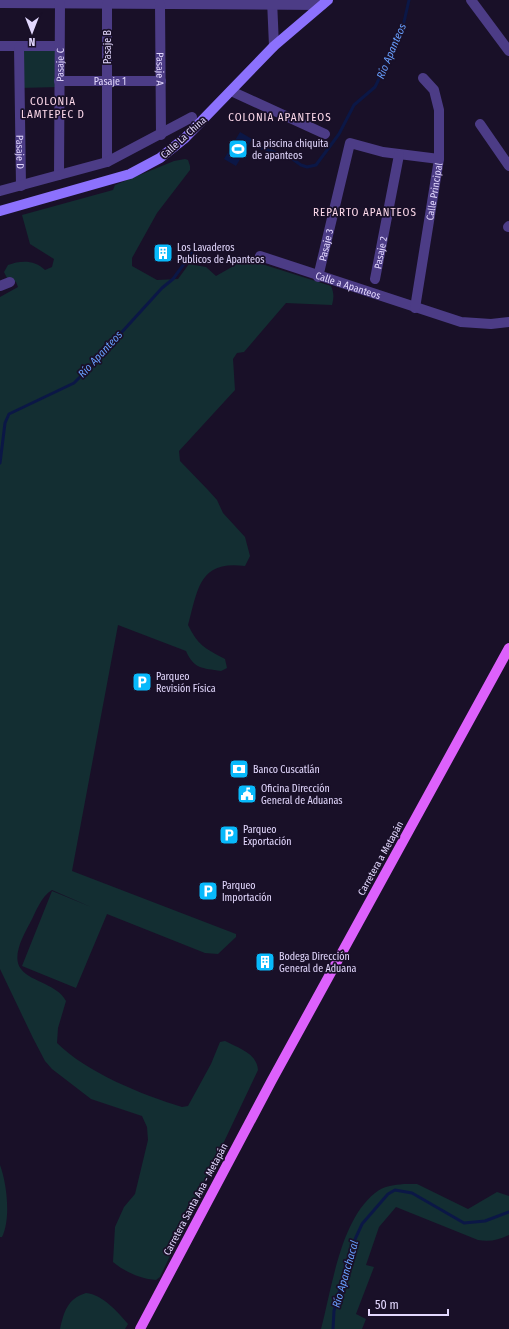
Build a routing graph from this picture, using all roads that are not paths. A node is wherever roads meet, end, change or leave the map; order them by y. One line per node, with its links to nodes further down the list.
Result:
1 (471, 0): 15 (street)
2 (1, 2): 3 (street)
3 (44, 2): 8 (street)
4 (91, 2): 8 (street); 9 (street)
5 (143, 2): 9 (street); 10 (street)
6 (272, 2): 7 (street); 10 (street); 13 (street)
7 (325, 2): 13 (main road, Calle La China)
8 (60, 3): 12 (street, Pasaje C)
9 (106, 4): 17 (street, Pasaje B)
10 (160, 4): 19 (street, Pasaje A)
11 (0, 46): 14 (street)
12 (59, 46): 14 (street); 18 (street, Pasaje C)
13 (274, 46): 20 (main road, Calle La China)
14 (19, 47): 30 (street, Pasaje D)
15 (509, 51)
16 (423, 78): 26 (street, Calle Principal)
17 (107, 80): 18 (street, Pasaje 1); 19 (street, Pasaje 1); 27 (street, Pasaje B)
18 (59, 81): 29 (street, Pasaje C)
19 (161, 81): 24 (street, Pasaje A)
20 (231, 91): 23 (street); 32 (main road, Calle La China)
21 (192, 117): 24 (street)
22 (480, 124): 28 (street)
23 (325, 134)
24 (161, 135): 27 (street)
25 (399, 155): 26 (street); 34 (street, Pasaje 3); 35 (street, Pasaje 2)
26 (439, 159): 38 (street, Calle Principal)
27 (107, 162): 29 (street)
28 (509, 166)
29 (59, 175): 30 (street)
30 (21, 186): 31 (street)
31 (0, 191)
32 (0, 211)
33 (260, 256): 34 (street, Calle a Apanteos)
34 (318, 277): 38 (street, Calle a Apanteos)
35 (375, 279)
36 (10, 282): 37 (street)
37 (0, 286)
38 (415, 308): 39 (street, Calle a Apanteos)
39 (509, 322)
40 (509, 648): 41 (main road, Carretera a Metapán)
41 (272, 1080): 42 (main road, Carretera Santa Ana - Metapán)
42 (140, 1329)

